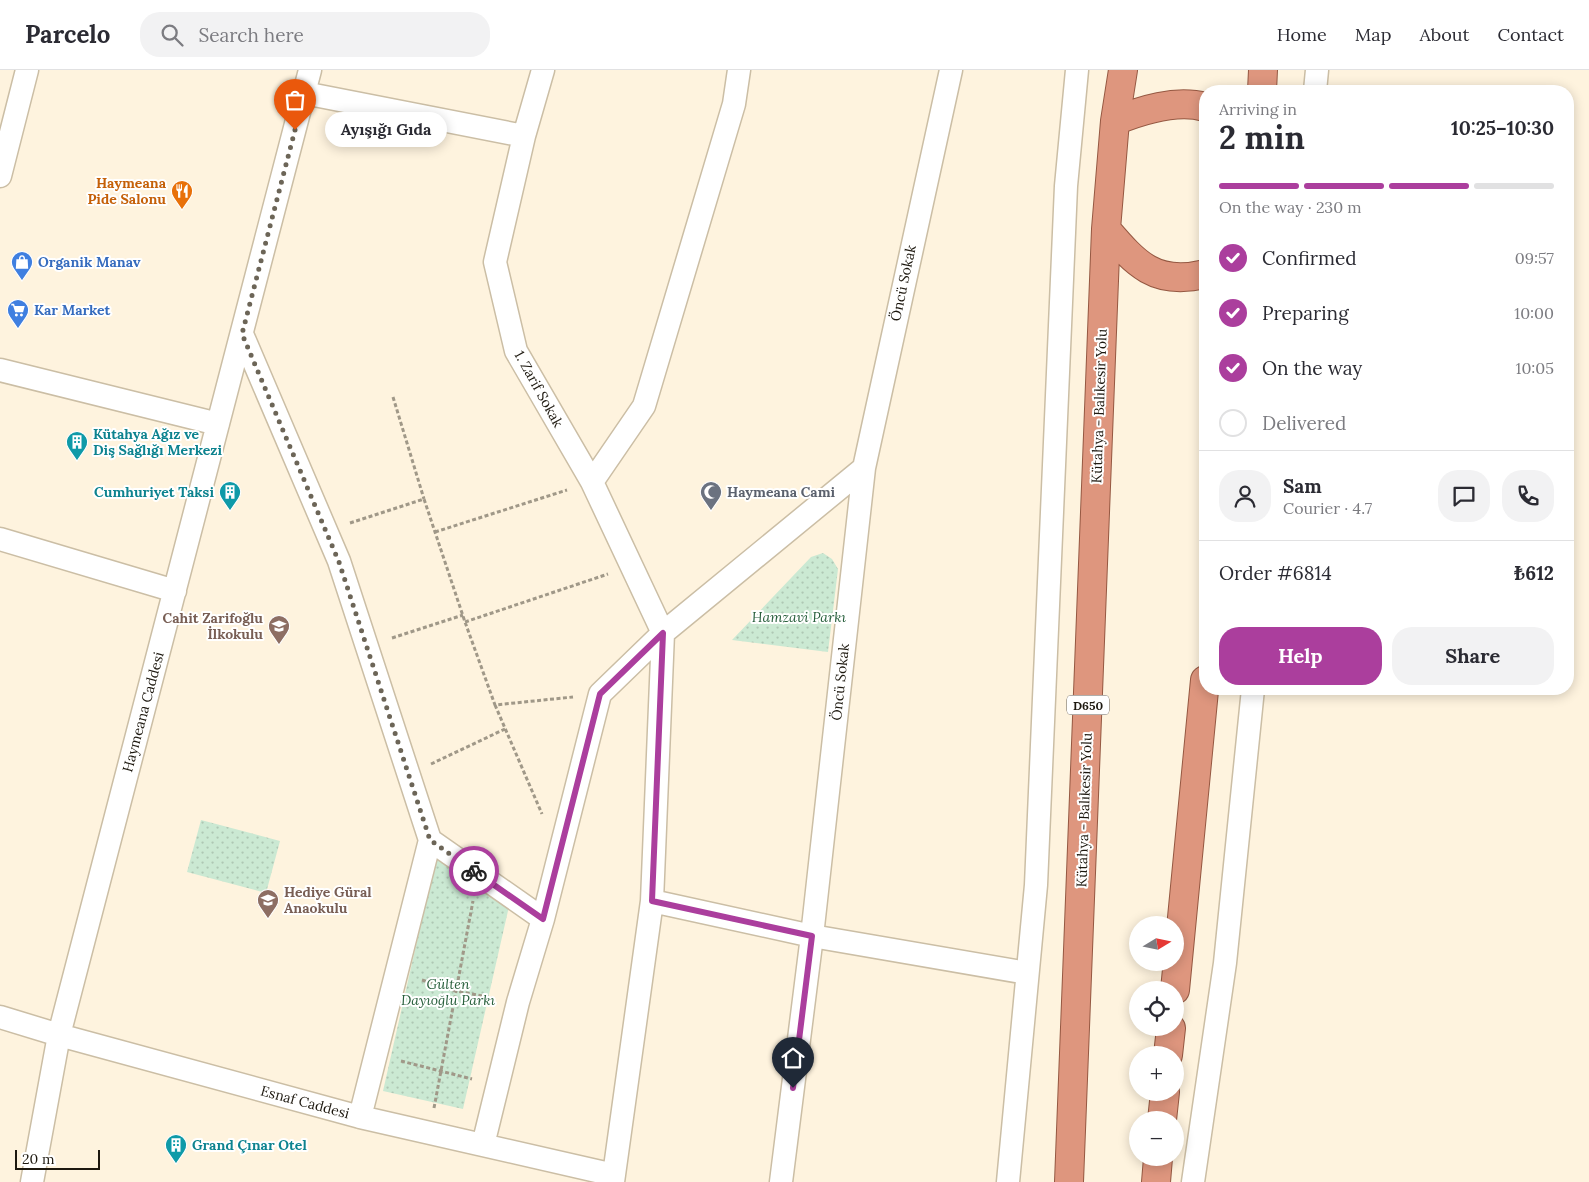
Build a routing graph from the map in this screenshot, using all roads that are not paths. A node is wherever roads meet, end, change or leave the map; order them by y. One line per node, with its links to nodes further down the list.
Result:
1 (27, 70): 16 (street)
2 (310, 70): 12 (street, Haymeana Caddesi)
3 (543, 70): 15 (street, 1. Zarif Sokak)
4 (739, 70): 23 (street)
5 (951, 70): 22 (street, Öncü Sokak)
6 (1077, 70): 33 (street)
7 (1123, 70): 14 (highway, Kütahya - Balıkesir Yolu)
8 (1263, 70): 10 (highway)
9 (1317, 70): 11 (street)
10 (1262, 85)
11 (1316, 85)
12 (304, 92): 15 (street); 19 (street, Haymeana Caddesi)
13 (1199, 105): 14 (highway)
14 (1115, 121): 17 (highway, Kütahya - Balıkesir Yolu)
15 (524, 136): 23 (street, 1. Zarif Sokak)
16 (0, 176)
17 (1106, 229): 18 (highway); 44 (highway, Kütahya - Balıkesir Yolu / D650)
18 (1199, 275)
19 (242, 334): 21 (street, Haymeana Caddesi); 29 (street)
20 (0, 370): 21 (street)
21 (218, 424): 25 (street, Haymeana Caddesi)
22 (864, 468): 26 (street); 32 (street, Öncü Sokak)
23 (592, 482): 26 (street, 1. Zarif Sokak)
24 (0, 539): 25 (street)
25 (175, 592): 36 (street, Haymeana Caddesi)
26 (663, 633): 30 (street); 31 (street)
27 (1204, 695): 34 (highway)
28 (1252, 695): 46 (street)
29 (430, 840): 31 (street); 37 (street)
30 (652, 901): 32 (street); 40 (street)
31 (543, 919): 38 (street)
32 (812, 936): 33 (street); 42 (street, Öncü Sokak)
33 (1028, 973): 43 (street)
34 (1176, 981)
35 (0, 1016): 36 (street, Esnaf Caddesi)
36 (59, 1035): 37 (street, Esnaf Caddesi); 41 (street, Haymeana Caddesi)
37 (360, 1117): 38 (street, Esnaf Caddesi)
38 (483, 1145): 40 (street, Esnaf Caddesi)
39 (1157, 1166): 45 (highway)
40 (614, 1179)
41 (32, 1182)
42 (781, 1182)
43 (1008, 1182)
44 (1069, 1182)
45 (1156, 1182)
46 (1193, 1182)

